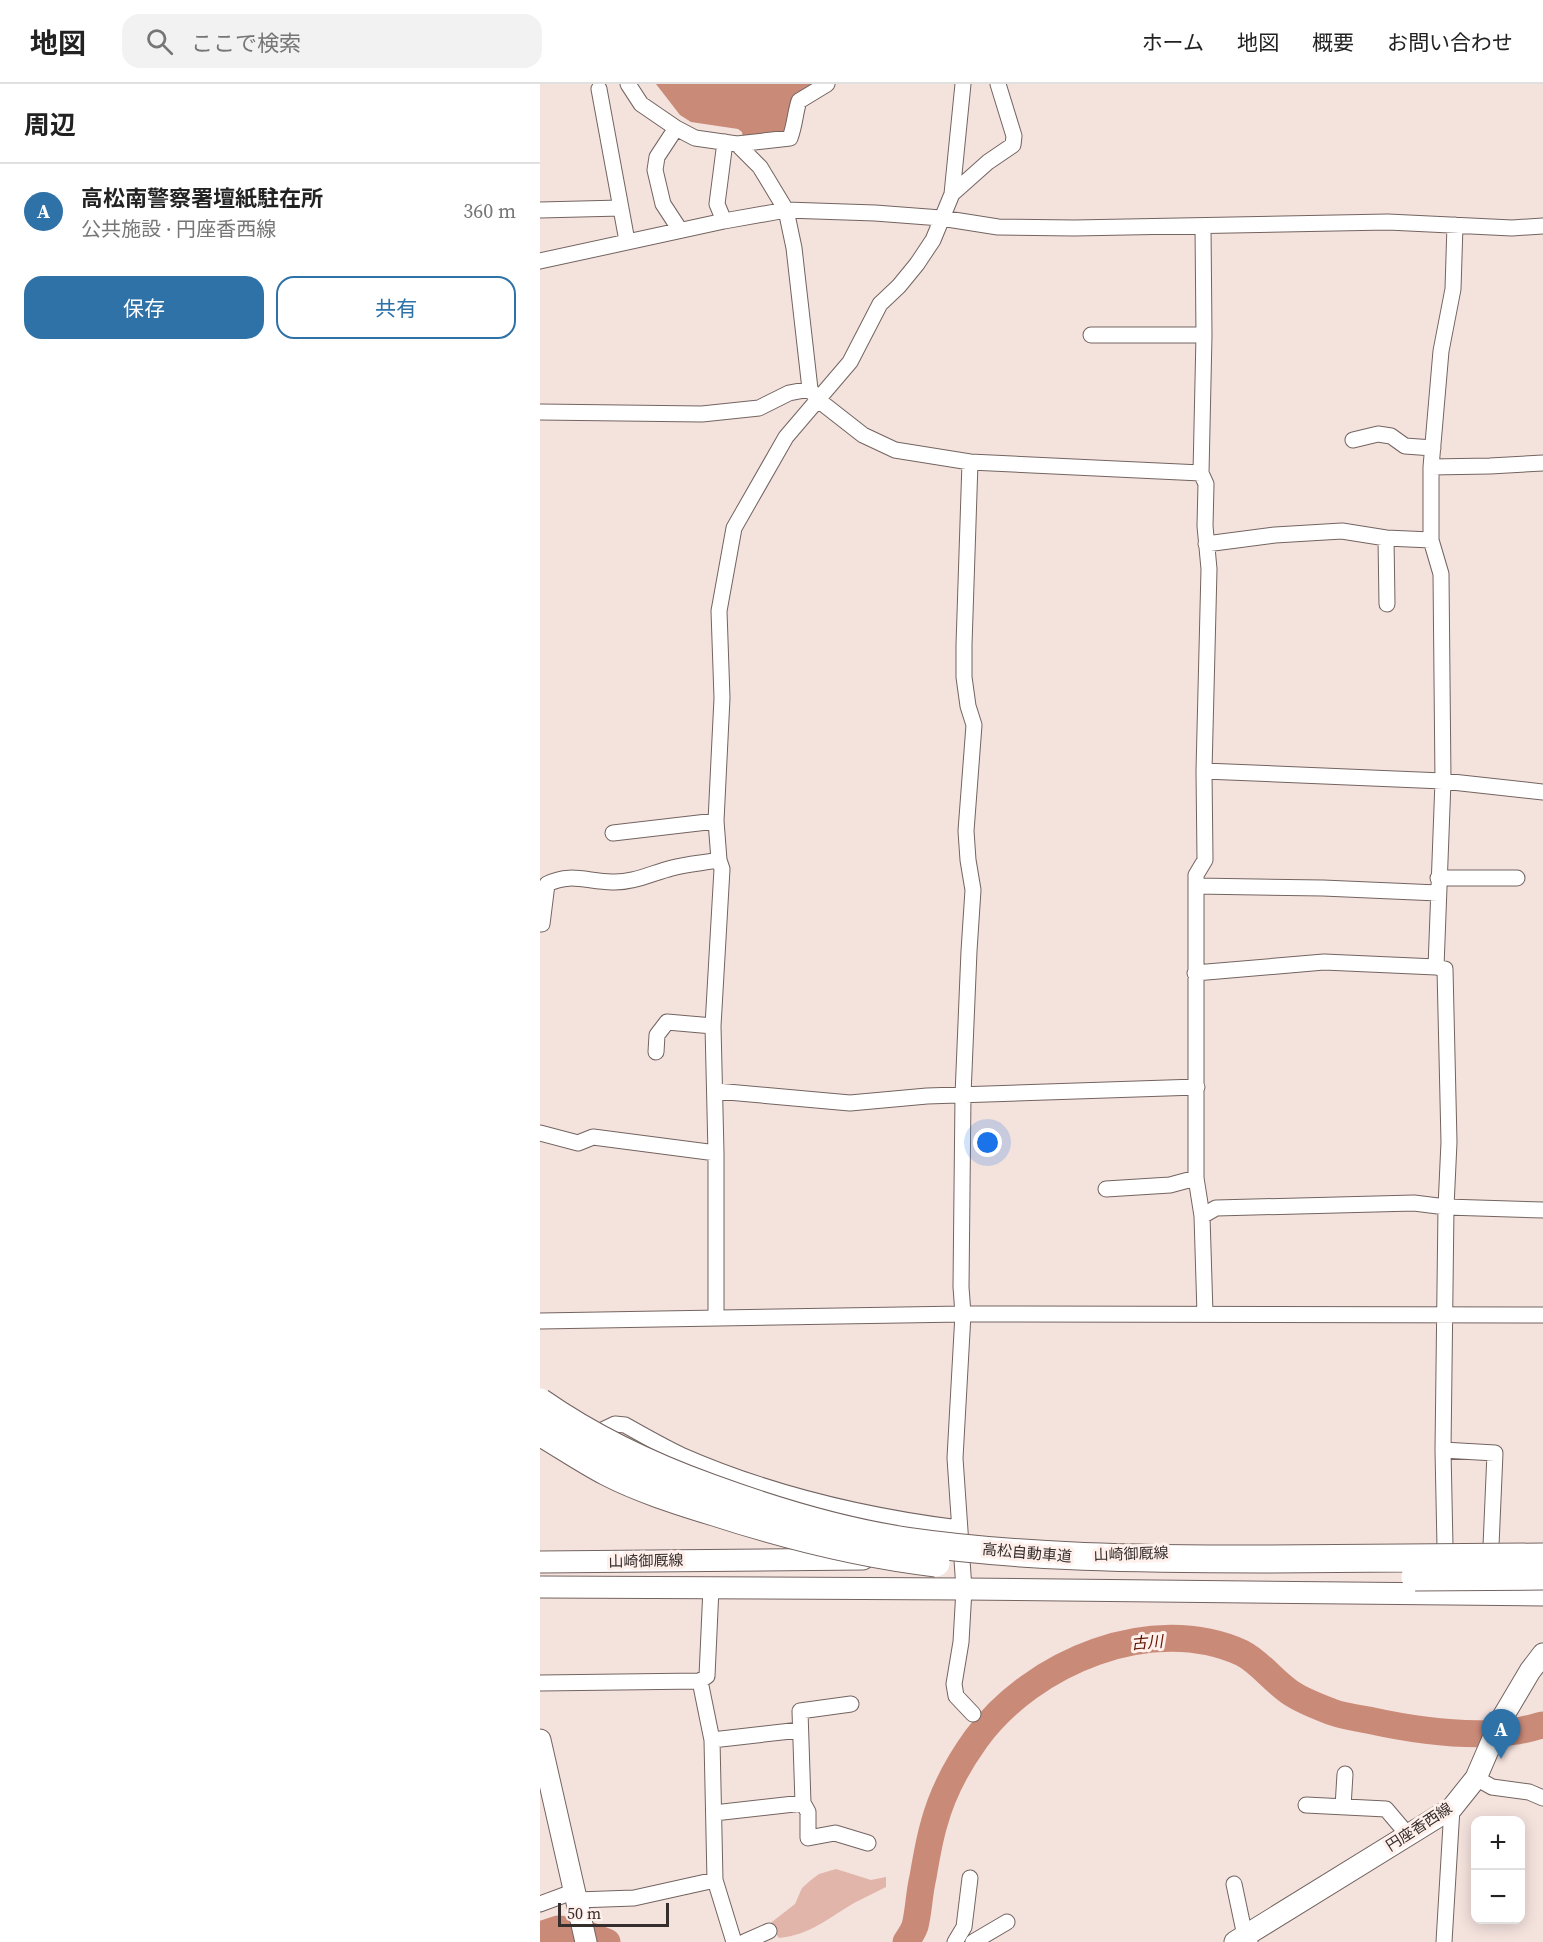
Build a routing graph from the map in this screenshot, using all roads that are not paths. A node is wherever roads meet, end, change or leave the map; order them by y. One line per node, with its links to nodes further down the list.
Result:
1 (628, 84): 6 (street)
2 (827, 84): 7 (street)
3 (963, 84): 8 (street)
4 (998, 84): 8 (street)
5 (599, 89): 9 (street)
6 (676, 128): 7 (street); 17 (street)
7 (731, 143): 11 (street); 13 (street)
8 (952, 194): 12 (street)
9 (621, 208): 10 (street); 18 (street)
10 (540, 210)
11 (786, 210): 12 (street); 13 (street); 22 (street)
12 (941, 219): 15 (street); 22 (street)
13 (724, 221): 17 (street)
14 (1455, 225): 15 (street); 16 (street); 25 (street)
15 (1203, 226): 21 (street)
16 (1543, 226)
17 (680, 230): 18 (street)
18 (627, 241): 19 (street)
19 (540, 261)
20 (1090, 335): 21 (street)
21 (1204, 335): 29 (street)
22 (814, 394): 23 (street); 26 (street); 37 (street)
23 (540, 412)
24 (1353, 440): 25 (street)
25 (1433, 448): 28 (street)
26 (970, 462): 29 (street); 50 (street)
27 (1543, 463): 28 (street)
28 (1431, 467): 31 (street)
29 (1201, 473): 32 (street)
30 (1386, 538): 31 (street); 32 (street); 33 (street)
31 (1431, 540): 35 (street)
32 (1206, 544): 34 (street)
33 (1387, 604)
34 (1204, 771): 35 (street); 41 (street)
35 (1443, 781): 36 (street); 42 (street)
36 (1543, 792)
37 (716, 821): 38 (street); 39 (street)
38 (613, 832)
39 (718, 860): 43 (street); 46 (street)
40 (1517, 878): 42 (street)
41 (1196, 886): 42 (street); 45 (street)
42 (1438, 886): 44 (street)
43 (540, 924)
44 (1436, 967): 45 (street); 55 (street)
45 (1195, 973): 48 (street)
46 (713, 1026): 47 (street); 49 (street)
47 (656, 1053)
48 (1197, 1087): 50 (street); 53 (street)
49 (716, 1092): 50 (street); 52 (street)
50 (963, 1095): 58 (street)
51 (540, 1133): 52 (street)
52 (716, 1152): 62 (street)
53 (1196, 1178): 54 (street); 57 (street)
54 (1106, 1190)
55 (1446, 1207): 56 (street); 57 (street); 60 (street)
56 (1543, 1210)
57 (1202, 1216): 59 (street)
58 (963, 1314): 59 (street); 62 (street); 68 (street)
59 (1205, 1314): 60 (street)
60 (1446, 1315): 61 (street); 67 (street)
61 (1543, 1315)
62 (716, 1317): 63 (street)
63 (540, 1321)
64 (540, 1402): 72 (highway, 高松自動車道, bridge)
65 (540, 1432): 75 (highway, 高松自動車道, bridge)
66 (540, 1448): 68 (street)
67 (1443, 1450): 69 (street); 70 (street)
68 (959, 1528): 73 (street)
69 (1445, 1546): 70 (main road, 山崎御厩線); 73 (main road, 山崎御厩線)
70 (1491, 1546): 71 (main road, 山崎御厩線)
71 (1543, 1546)
72 (1543, 1557)
73 (962, 1560): 74 (main road, 山崎御厩線); 78 (street)
74 (540, 1562)
75 (1543, 1576)
76 (540, 1587): 77 (main road, 山崎御厩線)
77 (711, 1588): 78 (main road, 山崎御厩線); 81 (street)
78 (964, 1589): 79 (main road, 山崎御厩線); 84 (street)
79 (1543, 1596)
80 (1543, 1654): 89 (main road, 円座香西線)
81 (700, 1681): 82 (street); 87 (street)
82 (540, 1683)
83 (851, 1704): 85 (street)
84 (973, 1714)
85 (800, 1730): 87 (street); 91 (street)
86 (540, 1740): 101 (main road)
87 (712, 1740): 95 (street)
88 (1345, 1774): 93 (street)
89 (1476, 1778): 90 (street); 94 (main road, 円座香西線)
90 (1543, 1798)
91 (803, 1803): 95 (street); 97 (street)
92 (1306, 1804): 93 (street)
93 (1343, 1807): 96 (street)
94 (1452, 1808): 96 (main road, 円座香西線); 111 (street)
95 (714, 1814): 99 (street)
96 (1408, 1835): 106 (main road, 円座香西線)
97 (868, 1843)
98 (970, 1878): 109 (street)
99 (715, 1880): 101 (street); 107 (street)
100 (1234, 1884): 106 (street)
101 (576, 1895): 102 (street); 105 (main road)
102 (540, 1904)
103 (1007, 1922): 110 (street)
104 (769, 1931): 108 (street)
105 (584, 1933)
106 (1244, 1940)
107 (734, 1942)
108 (744, 1942)
109 (955, 1942)
110 (973, 1942)
111 (1444, 1942)

